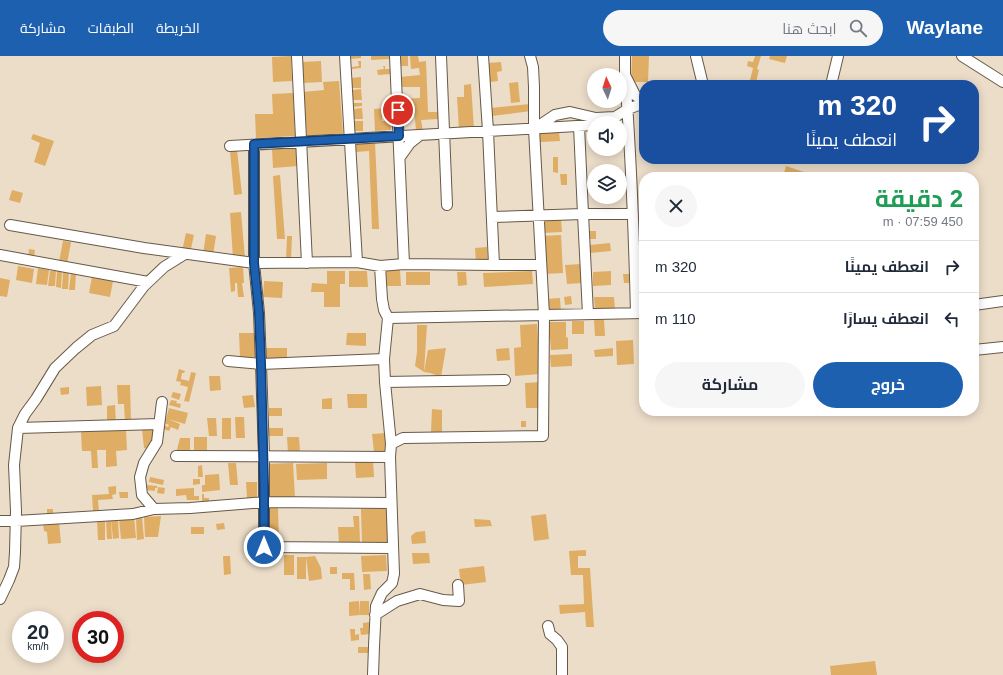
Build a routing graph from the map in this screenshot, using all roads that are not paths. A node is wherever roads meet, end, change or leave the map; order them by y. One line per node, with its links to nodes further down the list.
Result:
1 (297, 56): 29 (street)
2 (345, 56): 28 (street)
3 (395, 56): 27 (street)
4 (441, 56): 25 (street)
5 (483, 56): 24 (street)
6 (530, 56): 23 (street)
7 (624, 56): 11 (street)
8 (696, 56): 13 (street)
9 (838, 56): 14 (street)
10 (962, 56): 15 (street)
11 (625, 68)
12 (627, 78): 17 (street)
13 (702, 80)
14 (831, 80)
15 (1003, 82)
16 (627, 97): 19 (street)
17 (639, 98)
18 (639, 104): 19 (street)
19 (628, 109): 20 (street); 23 (street)
20 (626, 116)
21 (579, 126): 22 (street); 23 (street); 35 (street)
22 (587, 126)
23 (534, 129): 24 (street); 37 (street)
24 (488, 131): 25 (street); 38 (street)
25 (444, 134): 26 (street); 34 (street)
26 (420, 135): 27 (street); 33 (street)
27 (399, 136): 28 (street); 33 (street)
28 (349, 139): 29 (street); 42 (street)
29 (302, 142): 30 (street); 44 (street)
30 (254, 144): 31 (street); 43 (street)
31 (230, 146)
32 (627, 154): 36 (street)
33 (400, 158): 45 (street)
34 (447, 205)
35 (583, 214): 36 (street); 37 (street); 54 (street)
36 (633, 214): 50 (street)
37 (538, 215): 38 (street); 46 (street)
38 (492, 217): 48 (street)
39 (10, 225): 40 (street)
40 (184, 254): 43 (street); 49 (street)
41 (0, 255): 49 (street)
42 (356, 262): 44 (street); 47 (street)
43 (254, 263): 44 (street); 61 (street)
44 (307, 263)
45 (404, 264): 47 (street); 48 (street)
46 (541, 265): 48 (street); 55 (street)
47 (380, 266): 56 (street)
48 (494, 266)
49 (148, 282): 66 (street)
50 (639, 299)
51 (1003, 301): 52 (street)
52 (979, 304)
53 (639, 313): 54 (street)
54 (588, 314): 55 (street)
55 (544, 315): 56 (street); 67 (street)
56 (388, 318): 59 (street)
57 (1003, 346): 58 (street)
58 (979, 349)
59 (384, 359): 61 (street); 63 (street)
60 (228, 362): 61 (street)
61 (261, 364): 69 (street)
62 (505, 380): 63 (street)
63 (385, 382): 67 (street)
64 (162, 402): 65 (street)
65 (159, 424): 66 (street); 73 (street)
66 (18, 428): 75 (street)
67 (391, 444): 70 (street)
68 (176, 456): 69 (street)
69 (264, 456): 70 (street); 71 (street)
70 (390, 457): 72 (street)
71 (265, 502): 72 (street); 73 (street); 76 (street)
72 (391, 504): 76 (street)
73 (154, 509): 75 (street)
74 (0, 521): 75 (street)
75 (16, 521): 78 (street)
76 (392, 548): 79 (street)
77 (458, 585): 79 (street)
78 (0, 599)
79 (375, 615): 81 (street)
80 (548, 626): 82 (street)
81 (373, 675)
82 (562, 675)

